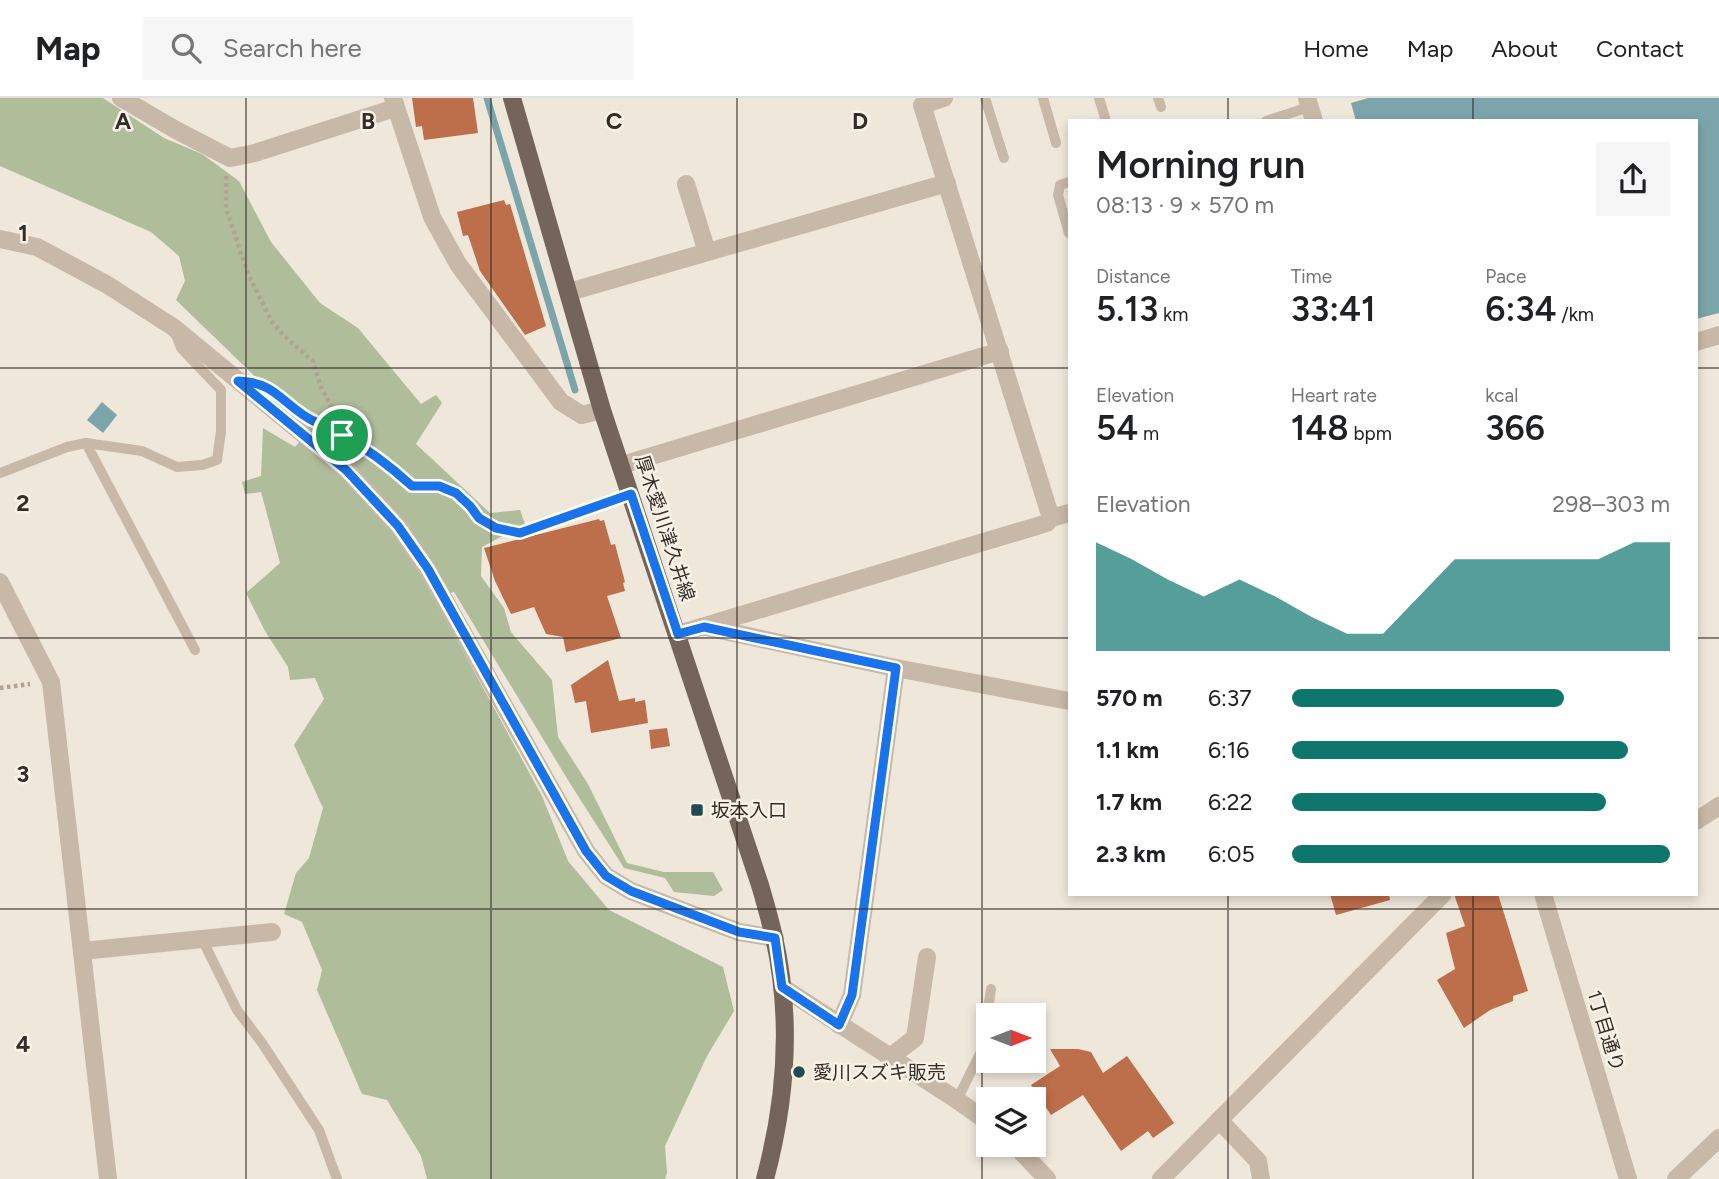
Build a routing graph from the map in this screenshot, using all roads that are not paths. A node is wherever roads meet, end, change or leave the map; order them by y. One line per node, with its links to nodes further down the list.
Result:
1 (121, 98): 7 (street)
2 (512, 98): 19 (main road, 厚木愛川津久井線)
3 (944, 98): 13 (street)
4 (985, 98): 12 (lane)
5 (1043, 98): 11 (lane)
6 (1099, 98): 9 (lane)
7 (394, 103): 24 (street)
8 (1310, 109): 10 (lane)
9 (1105, 119)
10 (1273, 119)
11 (1056, 143)
12 (1004, 158)
13 (947, 183): 18 (street); 23 (street)
14 (1068, 183): 16 (lane)
15 (686, 184): 18 (street)
16 (1068, 230)
17 (0, 239): 20 (street)
18 (707, 253): 19 (street)
19 (569, 292): 24 (main road, 厚木愛川津久井線)
20 (173, 327): 25 (lane); 41 (street)
21 (1719, 335): 22 (street)
22 (1698, 341)
23 (1000, 351): 26 (street); 29 (street)
24 (602, 410): 26 (main road, 厚木愛川津久井線)
25 (86, 443): 27 (lane); 33 (lane)
26 (622, 465): 32 (main road, 厚木愛川津久井線)
27 (0, 473)
28 (1068, 513): 29 (street)
29 (1051, 518): 31 (street)
30 (0, 582): 43 (street)
31 (704, 627): 32 (street); 34 (street)
32 (678, 634): 41 (main road, 厚木愛川津久井線)
33 (195, 650)
34 (896, 668): 35 (street); 47 (street)
35 (1068, 701)
36 (1719, 806): 37 (street)
37 (1698, 820)
38 (1441, 896): 51 (street)
39 (1544, 896): 60 (street, 1丁目通り)
40 (272, 932): 42 (street)
41 (775, 938): 45 (main road, 厚木愛川津久井線)
42 (202, 939): 43 (street); 55 (lane)
43 (82, 951): 54 (street)
44 (927, 957): 48 (street)
45 (782, 987): 47 (street); 56 (main road, 厚木愛川津久井線)
46 (991, 989): 49 (lane)
47 (839, 1025): 48 (street)
48 (890, 1057): 49 (street)
49 (957, 1100): 50 (street)
50 (976, 1114)
51 (1219, 1120): 58 (street); 59 (street)
52 (1719, 1138): 61 (street)
53 (1026, 1157): 57 (street)
54 (108, 1179)
55 (337, 1179)
56 (765, 1179)
57 (1047, 1179)
58 (1161, 1179)
59 (1261, 1179)
60 (1628, 1179)
61 (1676, 1179)

